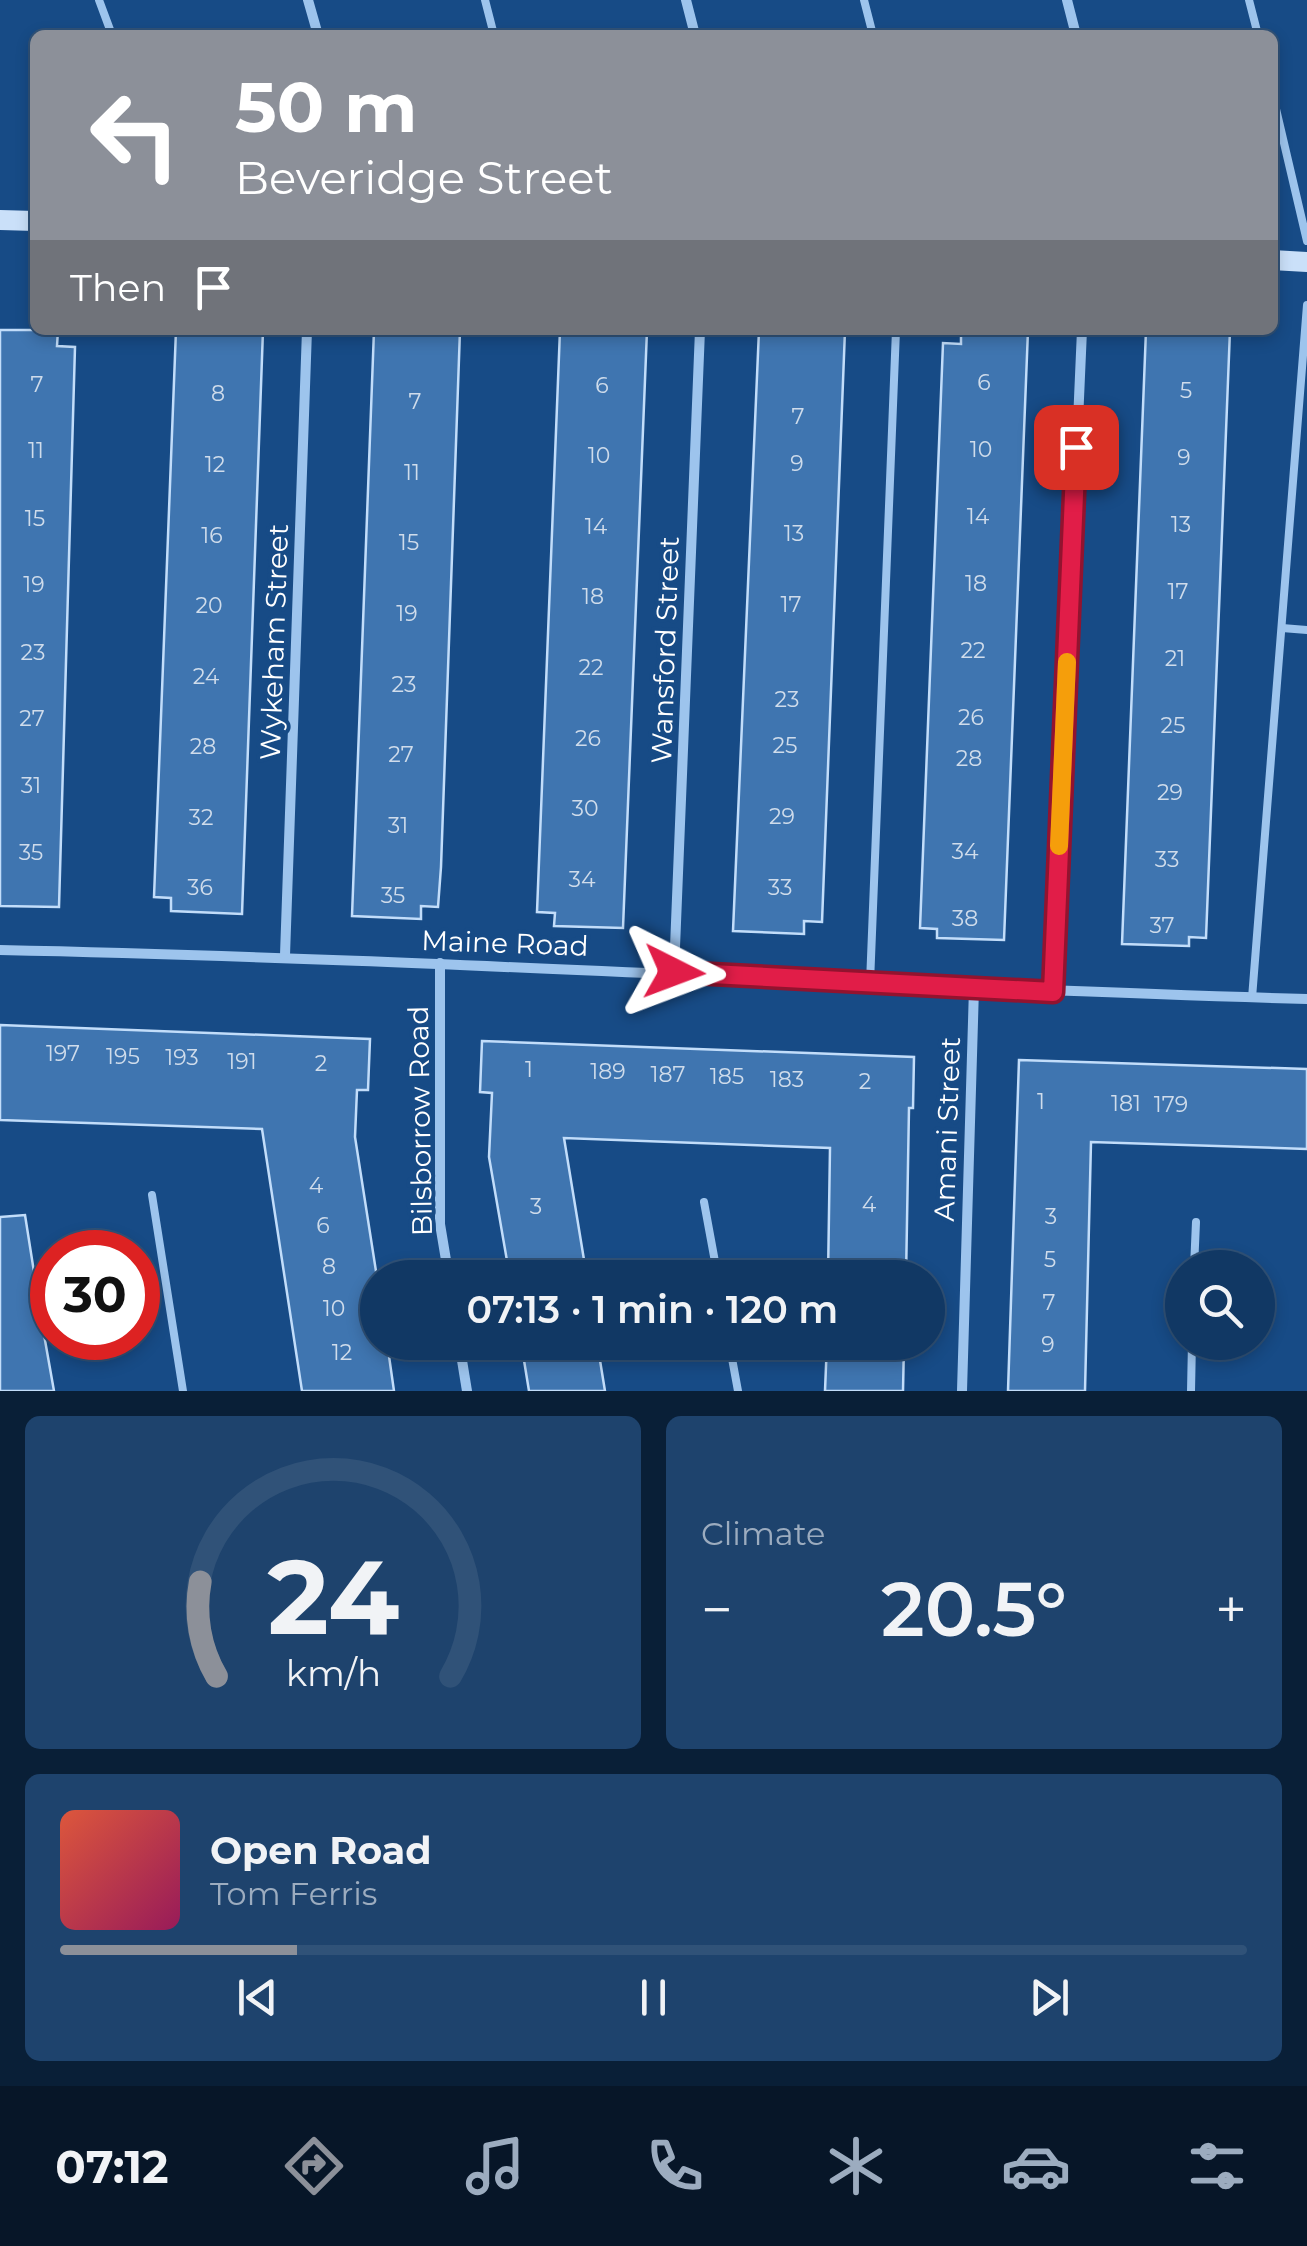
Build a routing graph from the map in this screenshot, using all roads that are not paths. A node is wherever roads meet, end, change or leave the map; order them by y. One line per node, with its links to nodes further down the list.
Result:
1 (99, 0): 8 (lane)
2 (308, 0): 9 (street)
3 (486, 0): 10 (lane)
4 (686, 0): 11 (street)
5 (864, 0): 12 (lane)
6 (1066, 0): 13 (street)
7 (1250, 0): 14 (lane)
8 (110, 30)
9 (317, 30)
10 (493, 30)
11 (694, 30)
12 (872, 30)
13 (1075, 30)
14 (1257, 30)
15 (1278, 118): 18 (lane)
16 (0, 220): 17 (street)
17 (30, 221)
18 (1307, 242)
19 (1278, 260): 20 (street)
20 (1307, 262)
21 (1307, 306): 26 (lane)
22 (307, 335): 29 (street, Wykeham Street)
23 (700, 335): 31 (street, Wansford Street)
24 (896, 335): 32 (lane)
25 (1082, 335): 34 (street)
26 (1282, 628): 27 (lane); 35 (lane)
27 (1307, 630)
28 (0, 950): 29 (street, Maine Road)
29 (285, 956): 30 (street, Maine Road)
30 (440, 964): 31 (street, Maine Road); 41 (street, Bilsborrow Road)
31 (674, 972): 32 (street, Maine Road)
32 (870, 983): 33 (street, Maine Road)
33 (974, 988): 34 (street, Maine Road); 49 (street, Amani Street)
34 (1053, 992): 35 (street, Maine Road)
35 (1252, 998): 36 (street, Maine Road)
36 (1307, 999)
37 (152, 1195): 46 (lane)
38 (704, 1202): 42 (lane)
39 (1196, 1222): 40 (lane)
40 (1195, 1250)
41 (446, 1260)
42 (715, 1260)
43 (462, 1360): 47 (street)
44 (732, 1360): 48 (lane)
45 (1191, 1360): 50 (lane)
46 (183, 1391)
47 (467, 1391)
48 (738, 1391)
49 (962, 1391)
50 (1190, 1391)

